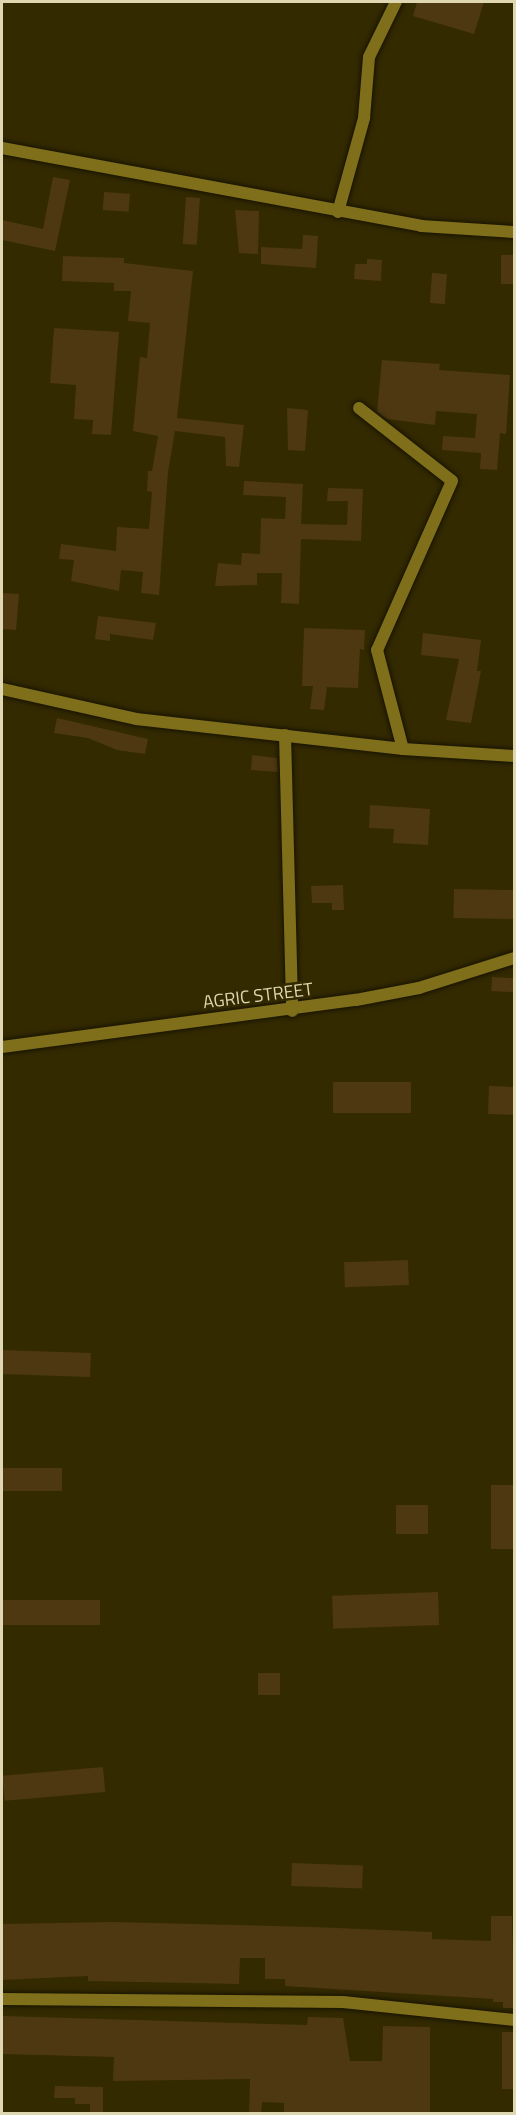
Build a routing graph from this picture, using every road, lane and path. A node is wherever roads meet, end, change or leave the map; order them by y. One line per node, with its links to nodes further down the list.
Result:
1 (396, 2): 3 (street)
2 (2, 148): 3 (street)
3 (338, 212): 4 (street)
4 (514, 232)
5 (359, 408): 8 (street)
6 (2, 689): 7 (street)
7 (285, 735): 8 (street); 11 (street)
8 (403, 749): 9 (street)
9 (514, 756)
10 (514, 958): 11 (street, AGRIC STREET)
11 (291, 1011): 12 (street, AGRIC STREET)
12 (2, 1047)
13 (2, 1999): 14 (street)
14 (514, 2020)

